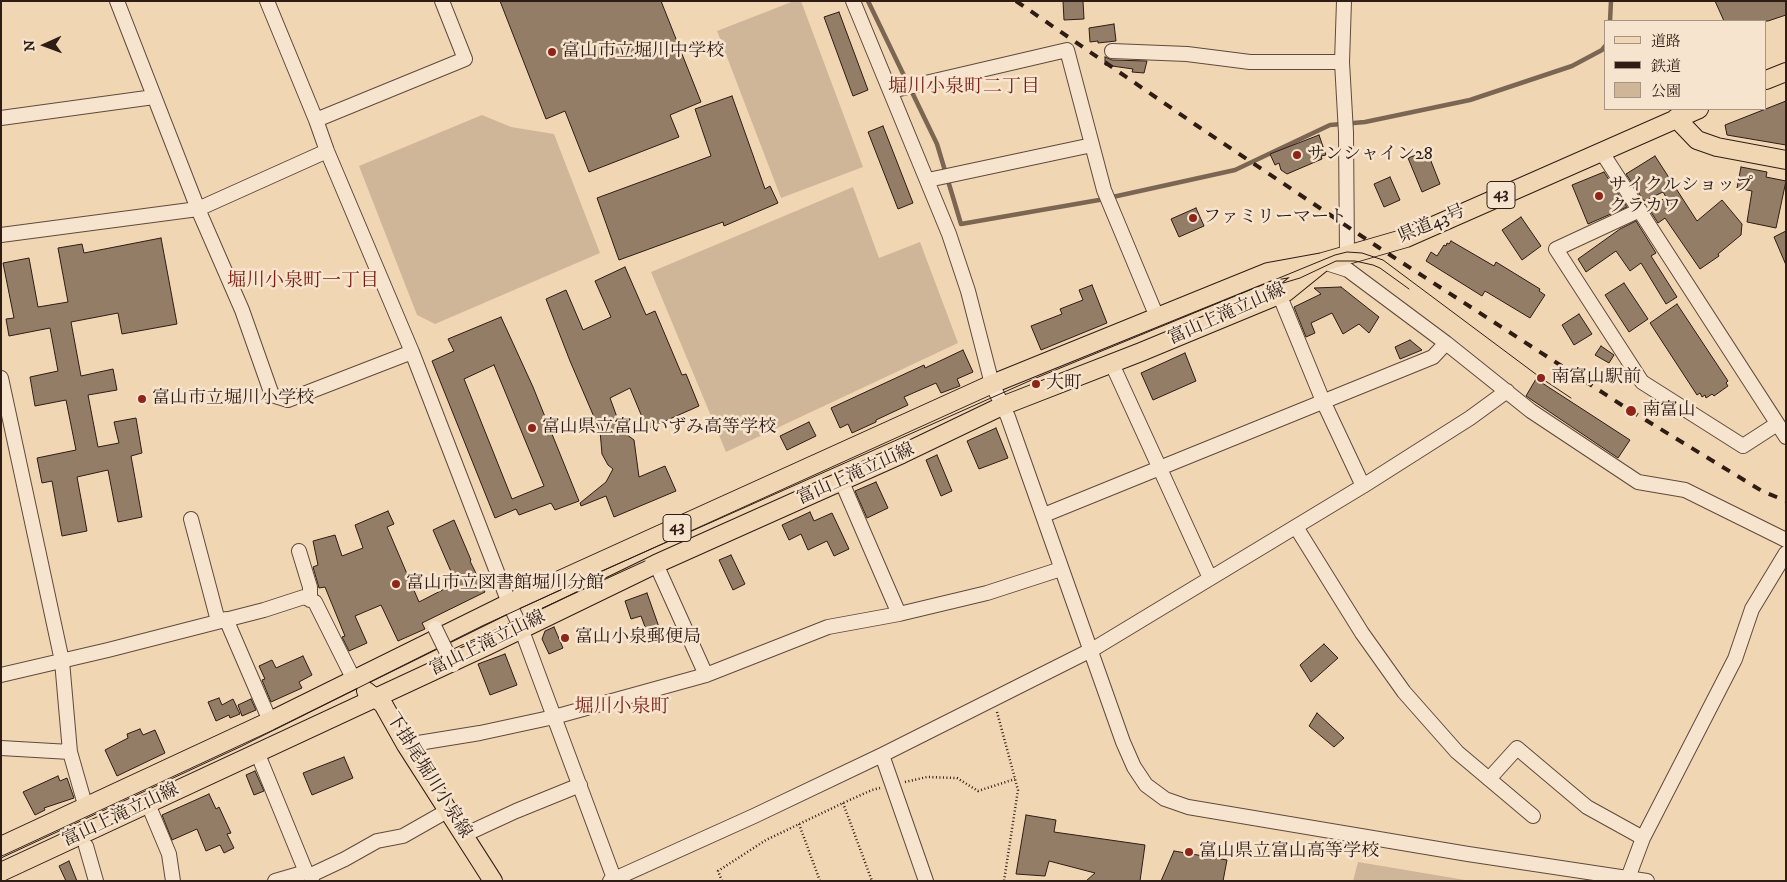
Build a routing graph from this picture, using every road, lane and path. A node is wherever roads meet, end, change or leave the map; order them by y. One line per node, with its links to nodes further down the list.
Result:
1 (117, 1): 11 (street)
2 (267, 1): 15 (street)
3 (442, 1): 15 (street)
4 (853, 1): 10 (street)
5 (1344, 1): 7 (street)
6 (1112, 51): 7 (street)
7 (1342, 62): 24 (street)
8 (1786, 72): 9 (main road)
9 (1767, 80)
10 (891, 91): 16 (street); 20 (street)
11 (154, 97): 13 (street); 21 (street)
12 (1696, 110): 14 (main road, 43)
13 (1, 118)
14 (1676, 118): 18 (main road, 県道43号 / 43); 19 (main road)
15 (316, 120): 17 (street)
16 (1092, 145): 20 (street); 27 (street)
17 (328, 151): 21 (street); 29 (street)
18 (1601, 151): 22 (street); 24 (main road, 県道43号 / 43)
19 (1786, 160)
20 (928, 180): 32 (street)
21 (198, 209): 23 (street); 29 (street)
22 (1640, 210): 36 (street); 36 (street)
23 (1, 235)
24 (1348, 255): 25 (main road, 県道43号 / 43)
25 (1323, 262): 26 (main road, 富山上滝立山線 / 43); 27 (main road, 富山上滝立山線 / 43); 28 (street)
26 (1279, 294): 30 (main road, 富山上滝立山線 / 43); 34 (street)
27 (1157, 317): 32 (main road, 富山上滝立山線 / 43)
28 (1446, 343): 33 (street); 34 (street)
29 (412, 352): 51 (street)
30 (1112, 364): 35 (main road, 富山上滝立山線 / 43); 38 (street)
31 (1, 378): 57 (street)
32 (992, 384): 35 (street); 51 (main road, 富山上滝立山線 / 43)
33 (1507, 391): 40 (street); 44 (street)
34 (1324, 401): 38 (street); 40 (street)
35 (1002, 406): 39 (main road, 富山上滝立山線 / 43); 41 (street)
36 (1777, 424): 37 (street)
37 (1786, 437)
38 (1159, 468): 41 (street); 49 (street)
39 (841, 480): 47 (main road, 富山上滝立山線 / 43); 52 (street)
40 (1363, 486): 43 (street)
41 (1044, 515): 48 (street)
42 (191, 519): 53 (street)
43 (1296, 527): 49 (street); 72 (street)
44 (1786, 540)
45 (299, 551): 50 (street)
46 (1786, 552): 82 (street)
47 (656, 564): 55 (main road, 富山上滝立山線 / 43); 60 (street)
48 (1061, 570): 52 (street); 56 (street)
49 (1210, 578): 56 (street)
50 (310, 600): 53 (street); 61 (street)
51 (509, 603): 55 (street); 61 (main road, 富山上滝立山線 / 43)
52 (899, 614): 60 (street)
53 (222, 620): 57 (street); 65 (street)
54 (435, 628): 58 (street, bridge)
55 (521, 628): 62 (main road, 富山上滝立山線 / 43); 64 (street)
56 (1090, 650): 63 (street); 87 (street)
57 (62, 661): 59 (street); 68 (street)
58 (453, 665)
59 (1, 675)
60 (706, 675): 64 (street)
61 (354, 680): 62 (main road, 下掛尾堀川小泉線); 65 (main road, 富山上滝立山線 / 43)
62 (374, 697): 66 (main road, 下掛尾堀川小泉線); 69 (main road, 富山上滝立山線 / 43)
63 (994, 699): 70 (street); 71 (path)
64 (554, 717): 66 (street); 74 (street)
65 (270, 721): 77 (main road, 富山上滝立山線 / 43)
66 (406, 745): 78 (main road, 下掛尾堀川小泉線)
67 (1, 748): 68 (street)
68 (70, 752): 77 (street)
69 (257, 752): 76 (main road, 富山上滝立山線 / 43); 86 (street)
70 (882, 755): 73 (street); 88 (street)
71 (1015, 779): 73 (path); 97 (path)
72 (1489, 779): 79 (street); 82 (street)
73 (893, 785): 75 (path); 96 (street)
74 (580, 786): 81 (street); 88 (street)
75 (843, 803): 80 (path); 95 (path)
76 (148, 804): 85 (main road, 富山上滝立山線 / 43); 90 (street)
77 (86, 808): 83 (main road, 富山上滝立山線 / 43)
78 (447, 811): 81 (main road, 下掛尾堀川小泉線); 86 (street)
79 (1533, 816)
80 (799, 824): 93 (path); 94 (path)
81 (464, 836): 92 (main road, 下掛尾堀川小泉線)
82 (1643, 838): 87 (street)
83 (1, 846)
84 (86, 846): 89 (street)
85 (1, 872)
86 (310, 876): 91 (street)
87 (1628, 878): 98 (street)
88 (613, 880)
89 (96, 881)
90 (173, 881)
91 (275, 881)
92 (493, 881)
93 (722, 881)
94 (820, 881)
95 (872, 881)
96 (926, 881)
97 (1004, 881)
98 (1647, 881)

